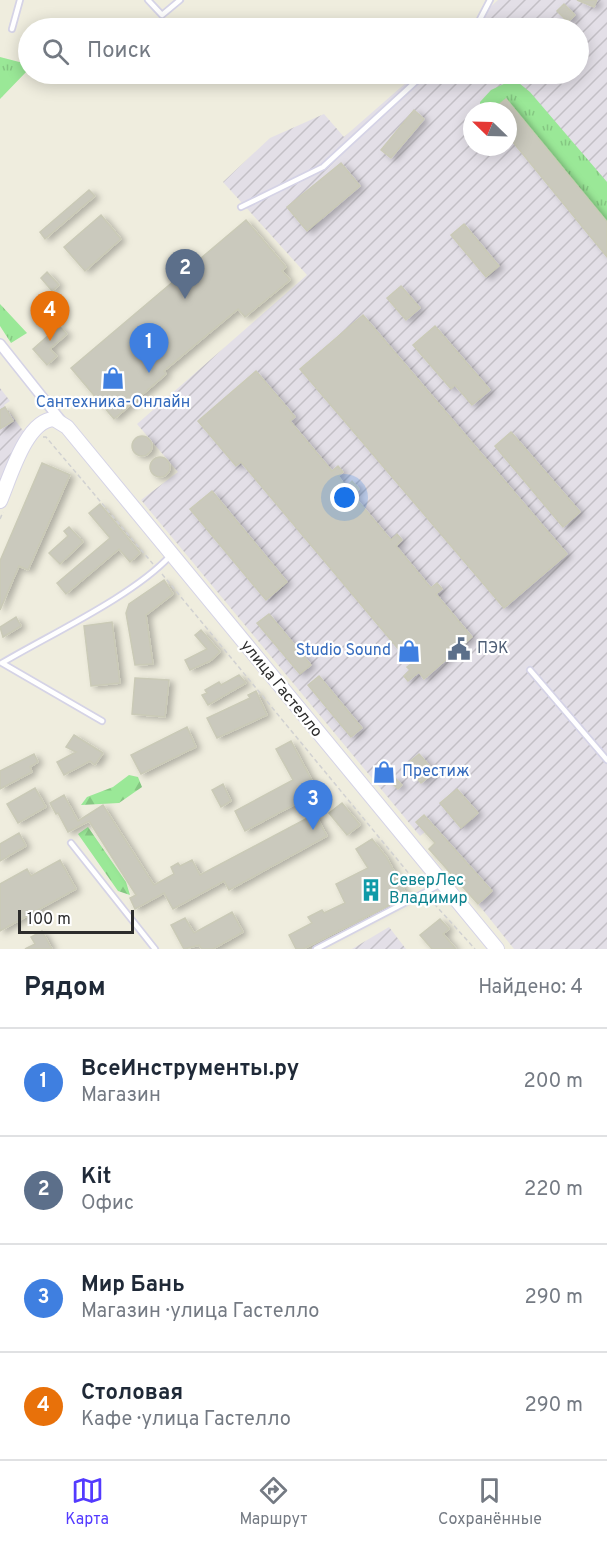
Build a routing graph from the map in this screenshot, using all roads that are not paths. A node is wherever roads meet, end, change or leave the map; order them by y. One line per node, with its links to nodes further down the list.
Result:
1 (20, 0): 6 (lane)
2 (148, 0): 3 (lane)
3 (180, 0)
4 (490, 0): 5 (lane)
5 (481, 18)
6 (12, 29)
7 (413, 84): 8 (lane)
8 (241, 207)
9 (0, 344): 10 (street, улица Гастелло)
10 (46, 400): 11 (street, улица Гастелло); 12 (street)
11 (67, 428): 12 (main road, улица Гастелло); 14 (main road, улица Гастелло)
12 (38, 432): 13 (main road)
13 (2, 505)
14 (171, 555): 16 (lane); 19 (main road, улица Гастелло)
15 (530, 670): 17 (lane)
16 (102, 722)
17 (607, 760)
18 (71, 843): 20 (lane)
19 (441, 884): 21 (lane); 22 (main road, улица Гастелло)
20 (155, 949)
21 (316, 949)
22 (497, 949)

